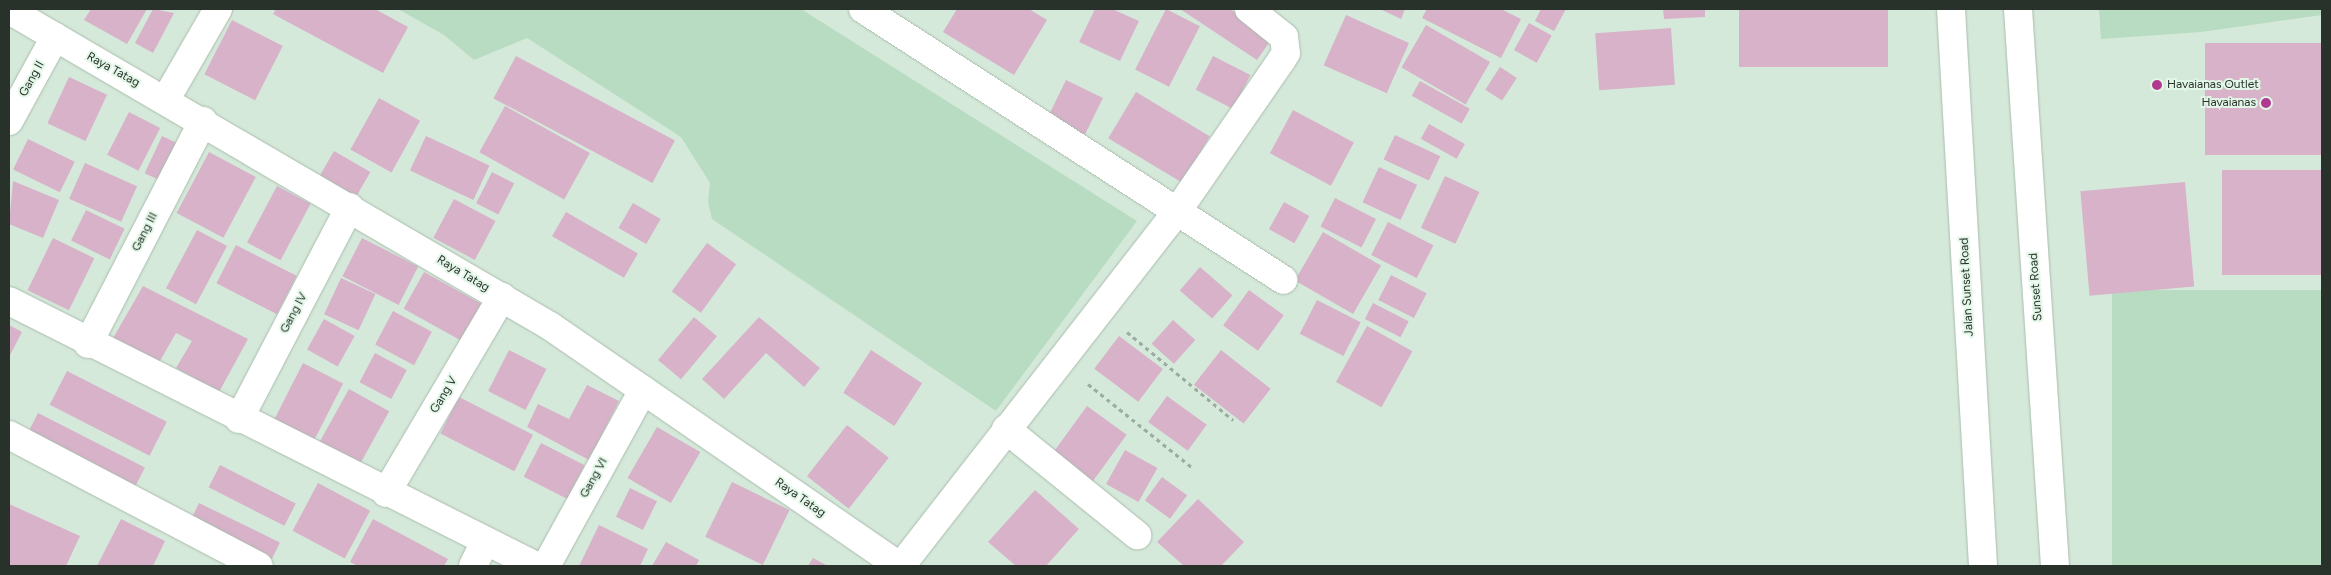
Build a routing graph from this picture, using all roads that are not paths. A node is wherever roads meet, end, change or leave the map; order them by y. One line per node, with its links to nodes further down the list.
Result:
1 (218, 9): 8 (main road)
2 (863, 9): 12 (main road)
3 (1249, 9): 12 (main road)
4 (1951, 9): 29 (main road, Jalan Sunset Road)
5 (2018, 9): 30 (main road, Sunset Road)
6 (9, 10): 7 (main road, Raya Tatag)
7 (54, 37): 8 (main road, Raya Tatag); 9 (main road, Gang II)
8 (166, 99): 10 (main road, Raya Tatag)
9 (9, 121)
10 (203, 121): 11 (main road, Raya Tatag); 16 (main road, Gang III)
11 (350, 207): 14 (main road, Raya Tatag); 18 (main road, Gang IV)
12 (1176, 213): 13 (main road); 19 (main road)
13 (1283, 280)
14 (502, 297): 17 (main road, Raya Tatag); 21 (main road, Gang V)
15 (9, 301): 16 (main road)
16 (88, 344): 18 (main road)
17 (642, 390): 27 (main road, Gang VI); 28 (main road, Raya Tatag)
18 (239, 419): 21 (main road)
19 (1006, 429): 22 (main road); 28 (main road)
20 (9, 435): 24 (main road)
21 (386, 492): 23 (main road)
22 (1137, 535)
23 (485, 541): 25 (main road); 26 (main road)
24 (259, 566)
25 (473, 566)
26 (536, 566)
27 (546, 566)
28 (900, 566)
29 (1983, 566)
30 (2055, 566)

